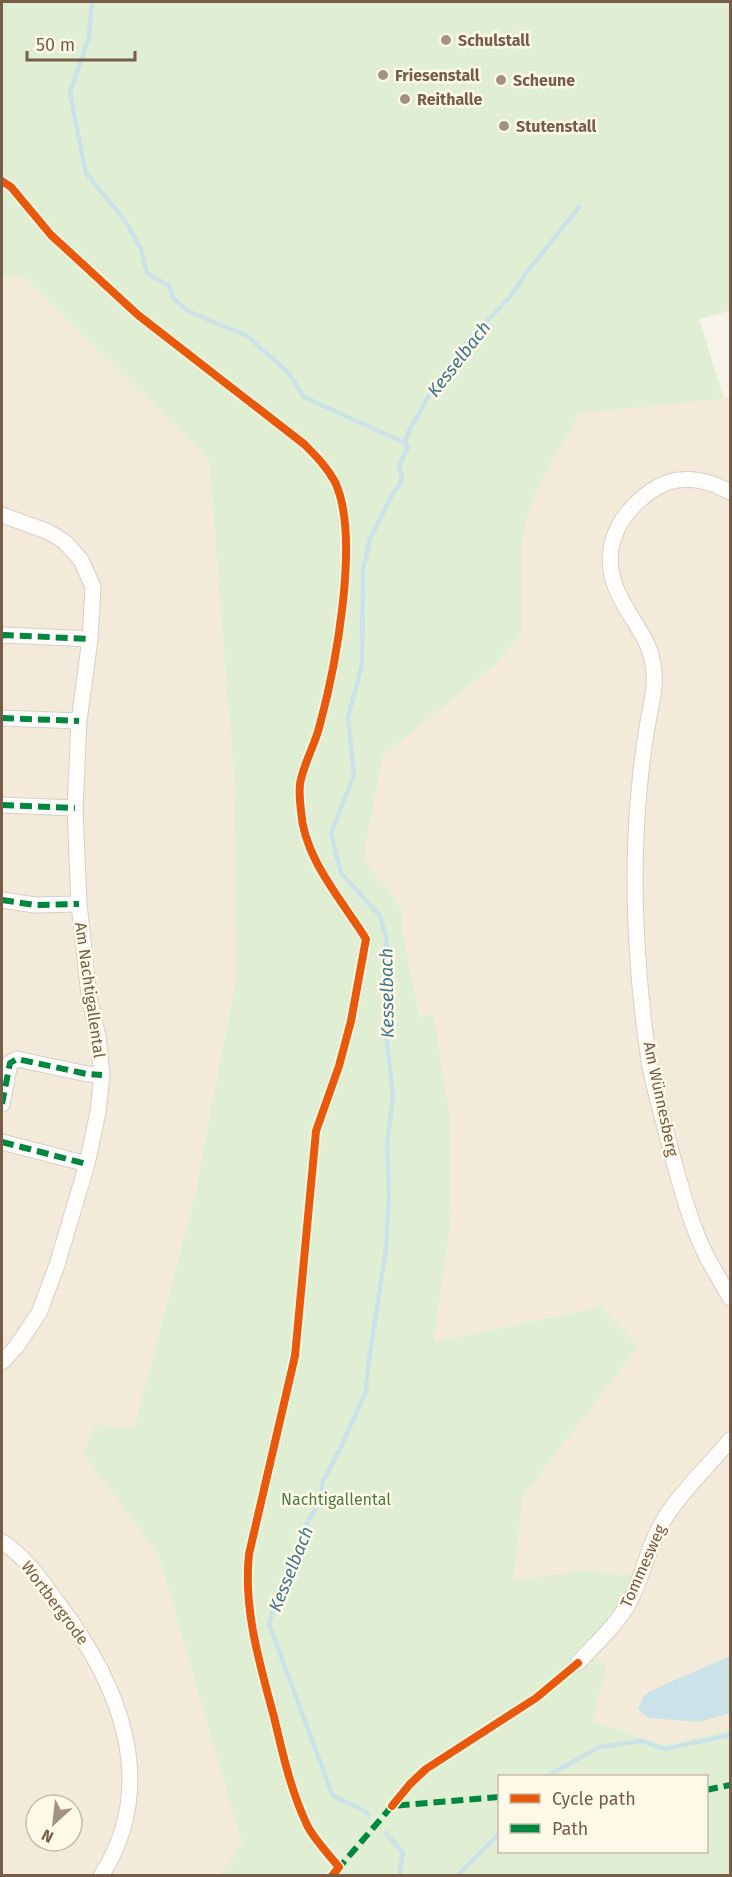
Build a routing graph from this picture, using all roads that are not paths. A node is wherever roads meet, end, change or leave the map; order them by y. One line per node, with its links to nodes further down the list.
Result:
1 (730, 492): 15 (street, Am Wünnesberg)
2 (2, 515): 4 (street, Am Nachtigallental)
3 (2, 636): 4 (street)
4 (90, 639): 6 (street, Am Nachtigallental)
5 (2, 718): 6 (street)
6 (80, 721): 8 (street, Am Nachtigallental)
7 (2, 805): 8 (street)
8 (75, 808): 10 (street, Am Nachtigallental)
9 (2, 900): 10 (street, Am Nachtigallental)
10 (79, 904): 11 (street, Am Nachtigallental)
11 (102, 1075): 12 (street, Am Nachtigallental); 14 (street, Am Nachtigallental)
12 (2, 1104)
13 (2, 1142): 14 (street)
14 (87, 1164): 16 (street, Am Nachtigallental)
15 (730, 1298)
16 (2, 1362)
17 (730, 1440): 19 (street, Tommesweg)
18 (2, 1542): 20 (street, Wortbergrode)
19 (578, 1663)
20 (101, 1875)

